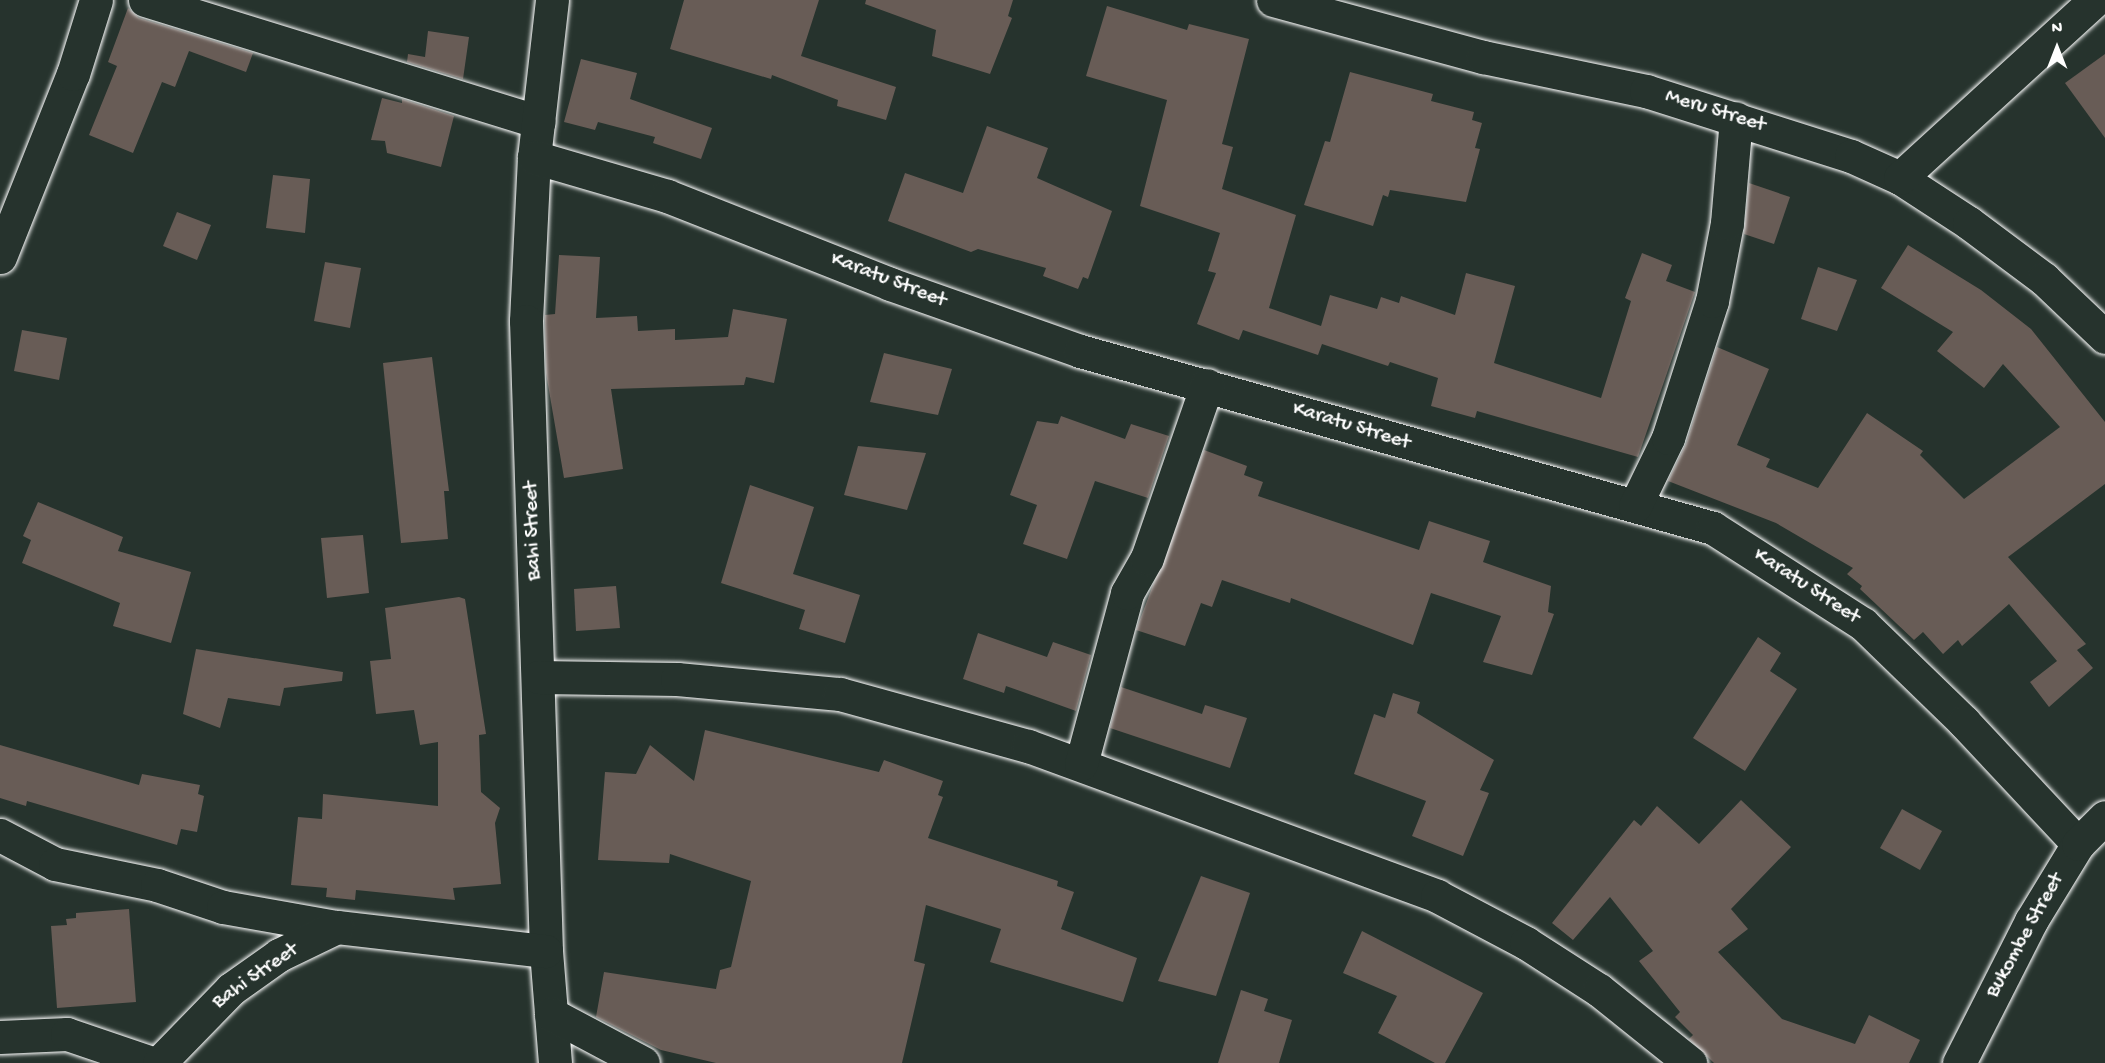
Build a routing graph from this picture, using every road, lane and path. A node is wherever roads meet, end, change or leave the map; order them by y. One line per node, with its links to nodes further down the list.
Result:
1 (96, 0): 10 (street)
2 (145, 0): 7 (street)
3 (552, 0): 7 (street, Bahi Street)
4 (1273, 0): 6 (street, Meru Street)
5 (2095, 0): 9 (street)
6 (1736, 118): 9 (street, Meru Street); 13 (street)
7 (538, 122): 8 (street, Bahi Street)
8 (534, 157): 12 (street, Karatu Street); 14 (street, Bahi Street)
9 (1900, 178): 11 (street, Meru Street)
10 (0, 257)
11 (2105, 337)
12 (1207, 385): 13 (street, Karatu Street); 15 (street)
13 (1635, 506): 18 (street, Karatu Street)
14 (538, 677): 15 (street); 20 (street, Bahi Street)
15 (1082, 764): 27 (street)
16 (2105, 817): 18 (street, Bukombe Street)
17 (0, 835): 19 (street)
18 (2078, 844): 28 (street, Bukombe Street)
19 (337, 927): 20 (street); 24 (street, Bahi Street)
20 (546, 951): 21 (street, Bahi Street)
21 (551, 1014): 25 (street, Bahi Street); 26 (street)
22 (0, 1037): 23 (street)
23 (152, 1063)
24 (159, 1063)
25 (555, 1063)
26 (643, 1063)
27 (1690, 1063)
28 (1959, 1063)

